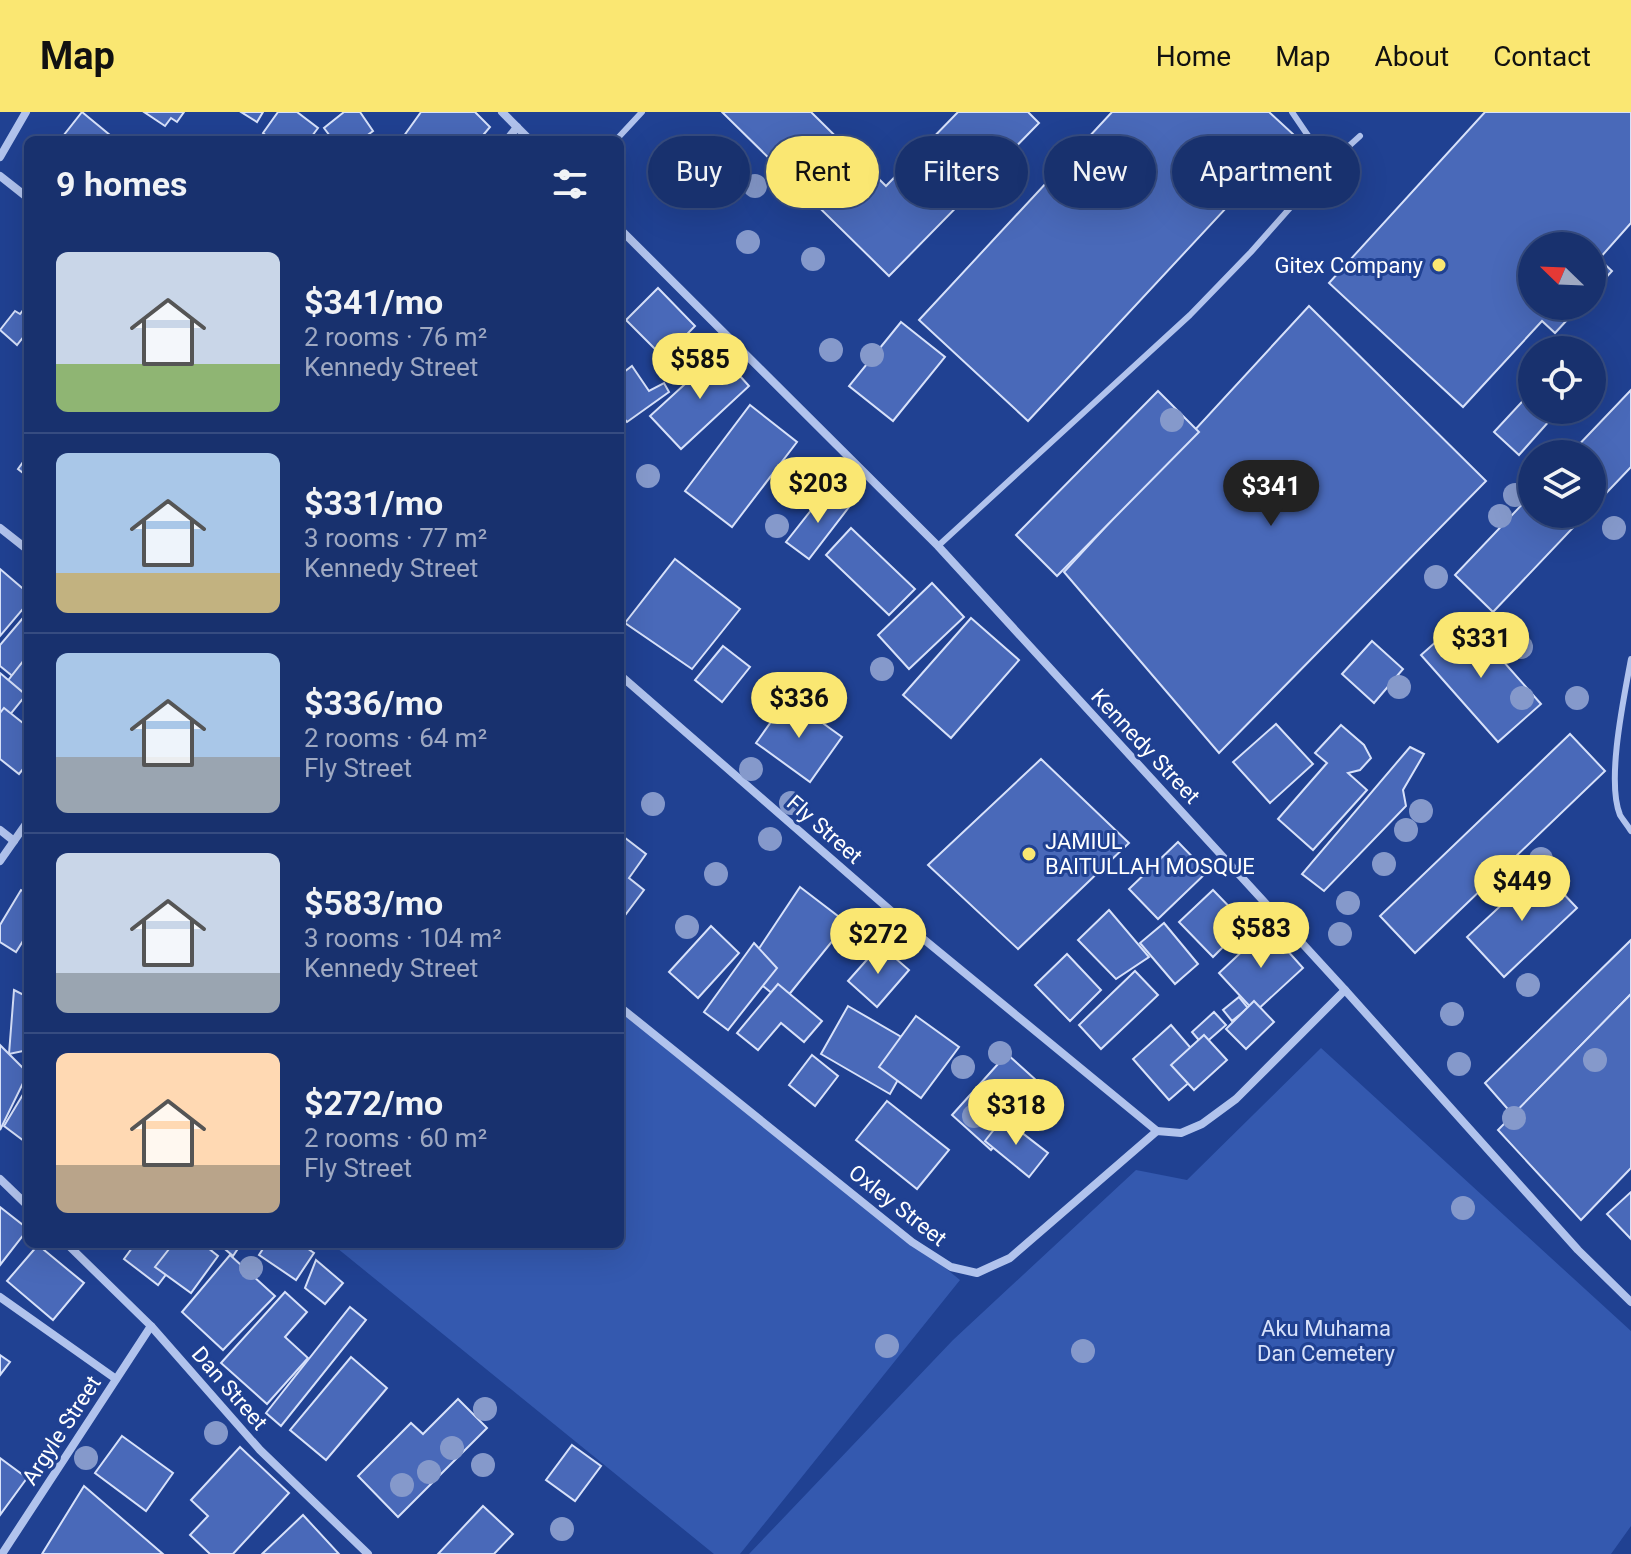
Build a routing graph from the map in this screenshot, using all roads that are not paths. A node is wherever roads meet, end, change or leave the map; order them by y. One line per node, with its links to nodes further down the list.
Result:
1 (26, 112): 10 (street)
2 (502, 112): 5 (street)
3 (642, 112): 8 (lane)
4 (1292, 112): 9 (lane)
5 (517, 127): 6 (street); 7 (street)
6 (510, 136)
7 (526, 136)
8 (620, 136)
9 (1308, 136)
10 (0, 157)
11 (0, 176): 12 (street)
12 (24, 195)
13 (1290, 208): 16 (lane)
14 (624, 233): 16 (street, Kennedy Street)
15 (0, 528): 17 (street)
16 (938, 546): 25 (street, Kennedy Street)
17 (24, 547)
18 (1631, 659): 22 (lane)
19 (624, 678): 27 (street, Fly Street)
20 (24, 827): 23 (street)
21 (0, 830): 23 (street)
22 (1631, 831)
23 (14, 841): 24 (street)
24 (0, 861)
25 (1345, 990): 27 (street); 32 (street, Kennedy Street)
26 (624, 1010): 27 (street, Oxley Street)
27 (1157, 1131)
28 (0, 1179): 29 (street)
29 (24, 1202)
30 (71, 1248): 33 (street, Dan Street)
31 (0, 1297): 34 (street)
32 (1631, 1302)
33 (151, 1326): 34 (street, Argyle Street); 36 (street, Dan Street)
34 (116, 1379): 35 (street, Argyle Street)
35 (2, 1554)
36 (368, 1554)

